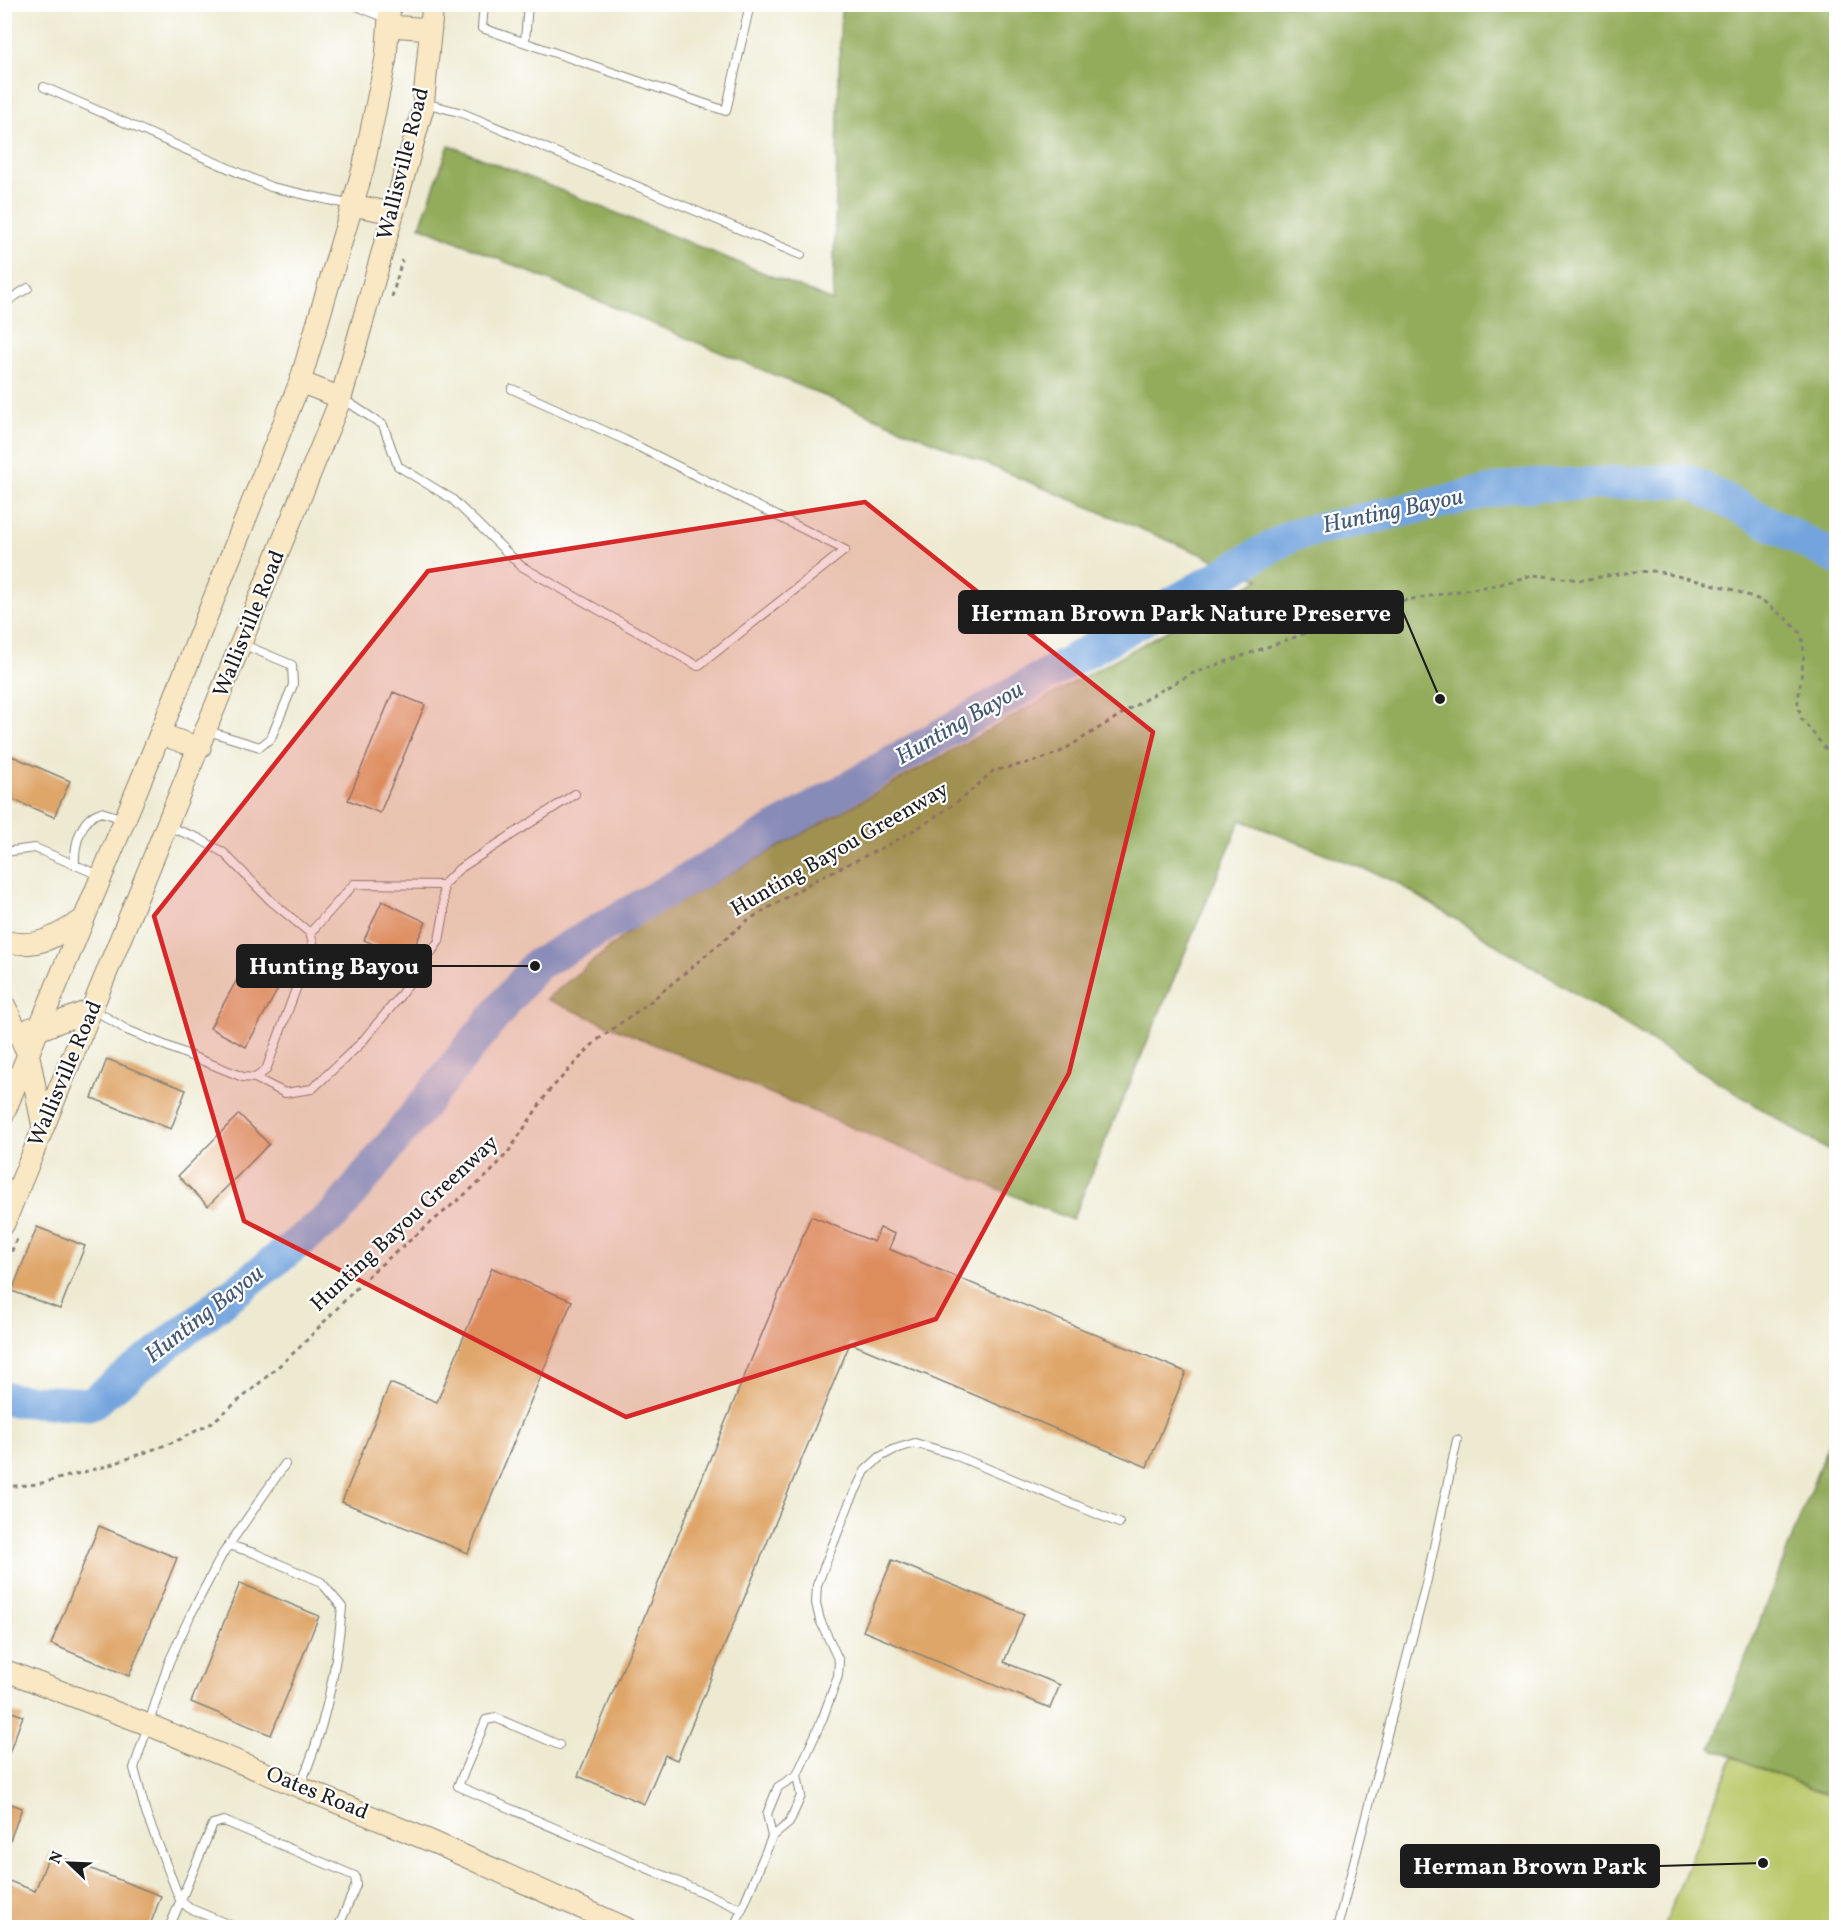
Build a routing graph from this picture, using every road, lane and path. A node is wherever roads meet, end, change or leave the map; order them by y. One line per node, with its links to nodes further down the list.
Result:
1 (352, 4): 6 (lane)
2 (433, 4): 7 (main road, Wallisville Road)
3 (484, 4): 8 (lane)
4 (528, 4): 8 (lane)
5 (750, 4): 8 (lane)
6 (389, 17): 7 (main road); 11 (main road, Wallisville Road)
7 (431, 29): 10 (main road, Wallisville Road)
8 (525, 41)
9 (44, 87): 11 (lane)
10 (423, 102): 12 (main road, Wallisville Road); 13 (lane)
11 (352, 205): 12 (main road); 16 (main road, Wallisville Road)
12 (393, 213): 18 (main road, Wallisville Road)
13 (801, 255)
14 (28, 288): 15 (lane)
15 (4, 303)
16 (300, 382): 18 (main road); 20 (main road, Wallisville Road)
17 (512, 389): 18 (lane)
18 (341, 398): 19 (main road, Wallisville Road)
19 (242, 644): 21 (main road, Wallisville Road); 21 (lane)
20 (160, 734): 21 (main road); 24 (main road, Wallisville Road)
21 (203, 739): 25 (main road, Wallisville Road)
22 (1836, 762): 44 (path, Hunting Bayou Greenway)
23 (574, 794): 29 (lane)
24 (125, 819): 27 (lane); 28 (main road, Wallisville Road)
25 (167, 827): 31 (lane); 34 (main road, Wallisville Road)
26 (4, 852): 27 (lane)
27 (75, 865): 28 (lane)
28 (101, 876): 30 (main road, Wallisville Road)
29 (443, 885): 31 (lane); 38 (lane)
30 (84, 919): 32 (main road); 36 (main road, Wallisville Road)
31 (310, 933): 38 (lane)
32 (4, 941)
33 (4, 1004): 35 (main road)
34 (93, 1009): 36 (main road); 38 (lane); 40 (main road, Wallisville Road)
35 (10, 1026): 36 (main road); 37 (main road)
36 (40, 1029): 37 (main road, Wallisville Road)
37 (29, 1056): 39 (main road, Wallisville Road); 40 (main road)
38 (255, 1078)
39 (4, 1113)
40 (43, 1128): 41 (main road, Wallisville Road)
41 (4, 1224)
42 (1457, 1440): 60 (lane)
43 (285, 1464): 46 (lane)
44 (4, 1487)
45 (1119, 1523): 50 (lane)
46 (229, 1545): 48 (lane); 51 (lane)
47 (4, 1670): 48 (main road, Oates Road)
48 (149, 1725): 51 (main road, Oates Road); 53 (lane)
49 (559, 1745): 54 (lane)
50 (797, 1775): 52 (lane); 52 (lane)
51 (299, 1787): 58 (main road, Oates Road)
52 (772, 1837): 54 (lane)
53 (180, 1900): 55 (lane); 56 (lane); 57 (lane)
54 (741, 1909): 59 (lane)
55 (169, 1928)
56 (237, 1928)
57 (338, 1928)
58 (626, 1928)
59 (734, 1928)
60 (1337, 1928)

